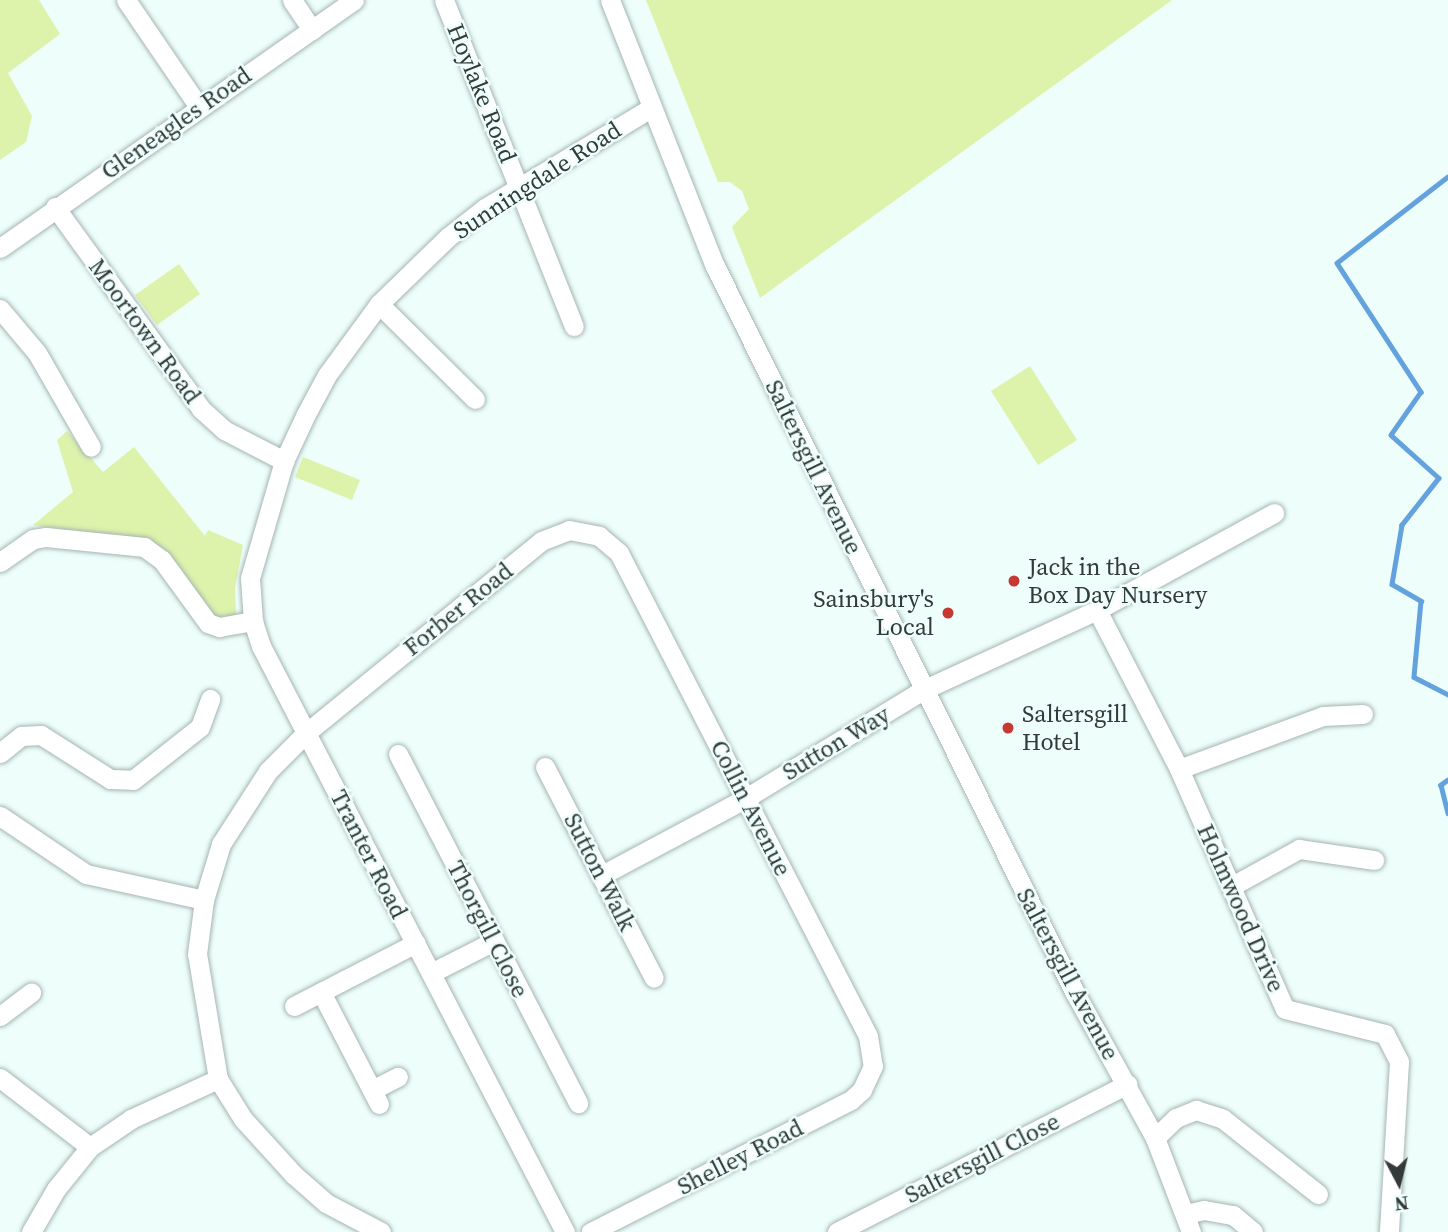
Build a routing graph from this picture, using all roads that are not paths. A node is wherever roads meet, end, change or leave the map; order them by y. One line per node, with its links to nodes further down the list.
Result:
1 (126, 0): 7 (street)
2 (292, 0): 6 (street)
3 (354, 0): 6 (street, Gleneagles Road)
4 (444, 0): 9 (street, Hoylake Road)
5 (610, 0): 8 (street, Saltersgill Avenue)
6 (312, 30): 7 (street, Gleneagles Road)
7 (199, 107): 10 (street, Gleneagles Road)
8 (651, 108): 9 (street, Sunningdale Road); 23 (street, Saltersgill Avenue)
9 (520, 186): 12 (street, Sunningdale Road); 14 (street, Hoylake Road)
10 (55, 207): 11 (street, Gleneagles Road); 17 (street, Moortown Road)
11 (0, 248)
12 (379, 304): 15 (street); 17 (street, Sunningdale Road)
13 (0, 309): 16 (street)
14 (574, 326)
15 (474, 399)
16 (91, 447)
17 (284, 461): 22 (street, Tranter Road)
18 (1274, 513): 21 (street, Sutton Way)
19 (619, 554): 26 (street, Forber Road); 31 (street, Collin Avenue)
20 (0, 562): 22 (street)
21 (1097, 610): 23 (street, Sutton Way); 30 (street, Holmwood Drive)
22 (253, 621): 26 (street, Tranter Road)
23 (923, 690): 31 (street, Sutton Way); 49 (street, Saltersgill Avenue)
24 (210, 699): 27 (street)
25 (1363, 713): 30 (street)
26 (306, 733): 36 (street, Forber Road); 38 (street, Tranter Road)
27 (0, 753)
28 (398, 754): 37 (street, Thorgill Close)
29 (545, 766): 34 (street, Sutton Walk)
30 (1179, 769): 35 (street, Holmwood Drive)
31 (746, 798): 34 (street, Sutton Way); 45 (street, Collin Avenue)
32 (0, 816): 36 (street)
33 (1374, 860): 35 (street)
34 (602, 875): 40 (street, Sutton Walk)
35 (1232, 886): 61 (street, Holmwood Drive)
36 (204, 900): 48 (street, Forber Road)
37 (494, 941): 39 (street); 50 (street, Thorgill Close)
38 (416, 943): 39 (street, Tranter Road); 41 (street)
39 (431, 973): 57 (street, Tranter Road)
40 (654, 978)
41 (321, 992): 44 (street); 46 (street)
42 (31, 993): 43 (street)
43 (4, 1006)
44 (294, 1006)
45 (873, 1066): 58 (street, Shelley Road)
46 (398, 1076)
47 (0, 1078): 52 (street)
48 (218, 1079): 52 (street); 56 (street)
49 (1127, 1084): 51 (street, Saltersgill Avenue); 59 (street, Saltersgill Close)
50 (578, 1103)
51 (1155, 1138): 53 (street); 54 (street, Saltersgill Avenue)
52 (90, 1147): 55 (street)
53 (1318, 1194)
54 (1189, 1223): 60 (street)
55 (31, 1232)
56 (381, 1232)
57 (565, 1232)
58 (591, 1232)
59 (837, 1232)
60 (1253, 1232)
61 (1389, 1232)

